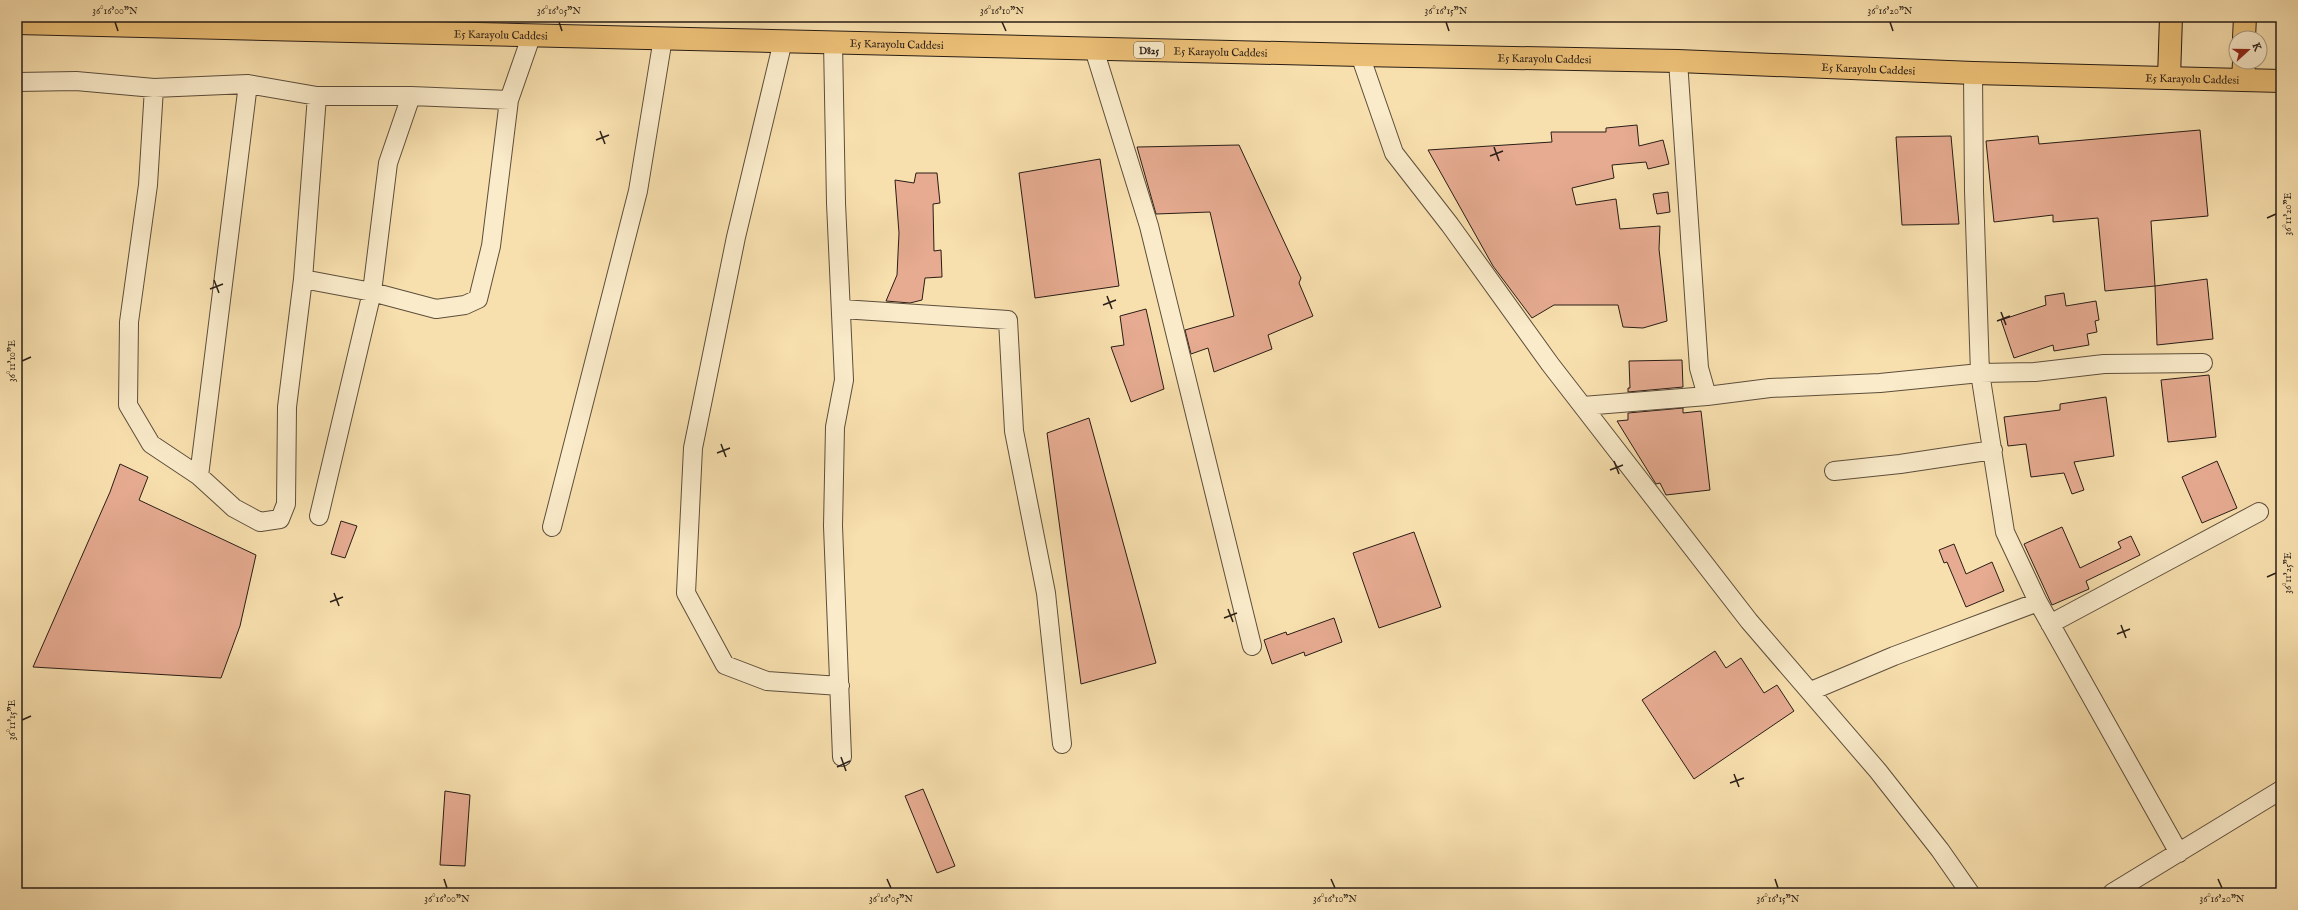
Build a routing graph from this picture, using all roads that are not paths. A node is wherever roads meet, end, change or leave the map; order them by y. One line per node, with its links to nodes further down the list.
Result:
1 (2171, 17): 14 (highway)
2 (2245, 17): 4 (highway)
3 (17, 23): 5 (highway, E5 Karayolu Caddesi / D825)
4 (2244, 30)
5 (532, 34): 6 (highway, E5 Karayolu Caddesi / D825); 21 (street)
6 (663, 38): 7 (highway, E5 Karayolu Caddesi / D825); 34 (street)
7 (783, 41): 8 (highway, E5 Karayolu Caddesi / D825); 38 (street)
8 (833, 42): 9 (highway, E5 Karayolu Caddesi / D825); 24 (street)
9 (1094, 49): 10 (highway, E5 Karayolu Caddesi / D825); 37 (street)
10 (1360, 56): 11 (highway, E5 Karayolu Caddesi / D825); 28 (street)
11 (1678, 61): 13 (highway, E5 Karayolu Caddesi / D825); 27 (street)
12 (2243, 71): 14 (highway, E5 Karayolu Caddesi / D825); 15 (highway, E5 Karayolu Caddesi / D825)
13 (1973, 73): 14 (highway, E5 Karayolu Caddesi / D825); 26 (street)
14 (2170, 78)
15 (2281, 81)
16 (17, 82): 18 (street)
17 (248, 84): 18 (street); 19 (street); 31 (street)
18 (154, 88): 31 (street)
19 (317, 96): 20 (street); 22 (street)
20 (411, 96): 21 (street); 23 (street)
21 (509, 100): 23 (street)
22 (303, 279): 23 (street); 31 (street)
23 (372, 292): 33 (street)
24 (842, 309): 38 (street); 40 (street)
25 (2204, 363): 26 (street)
26 (1980, 374): 27 (street); 29 (street)
27 (1707, 396): 28 (street)
28 (1583, 406): 39 (street)
29 (1993, 450): 30 (street); 35 (street)
30 (1834, 471)
31 (199, 476)
32 (2259, 512): 36 (street)
33 (319, 516)
34 (552, 527)
35 (2038, 602): 36 (street); 39 (street)
36 (2050, 624): 43 (street)
37 (1252, 646)
38 (840, 686): 41 (street)
39 (1811, 691): 44 (street)
40 (1062, 744)
41 (842, 757)
42 (2281, 790): 43 (street)
43 (2179, 853): 45 (street)
44 (1970, 893)
45 (2112, 893)

